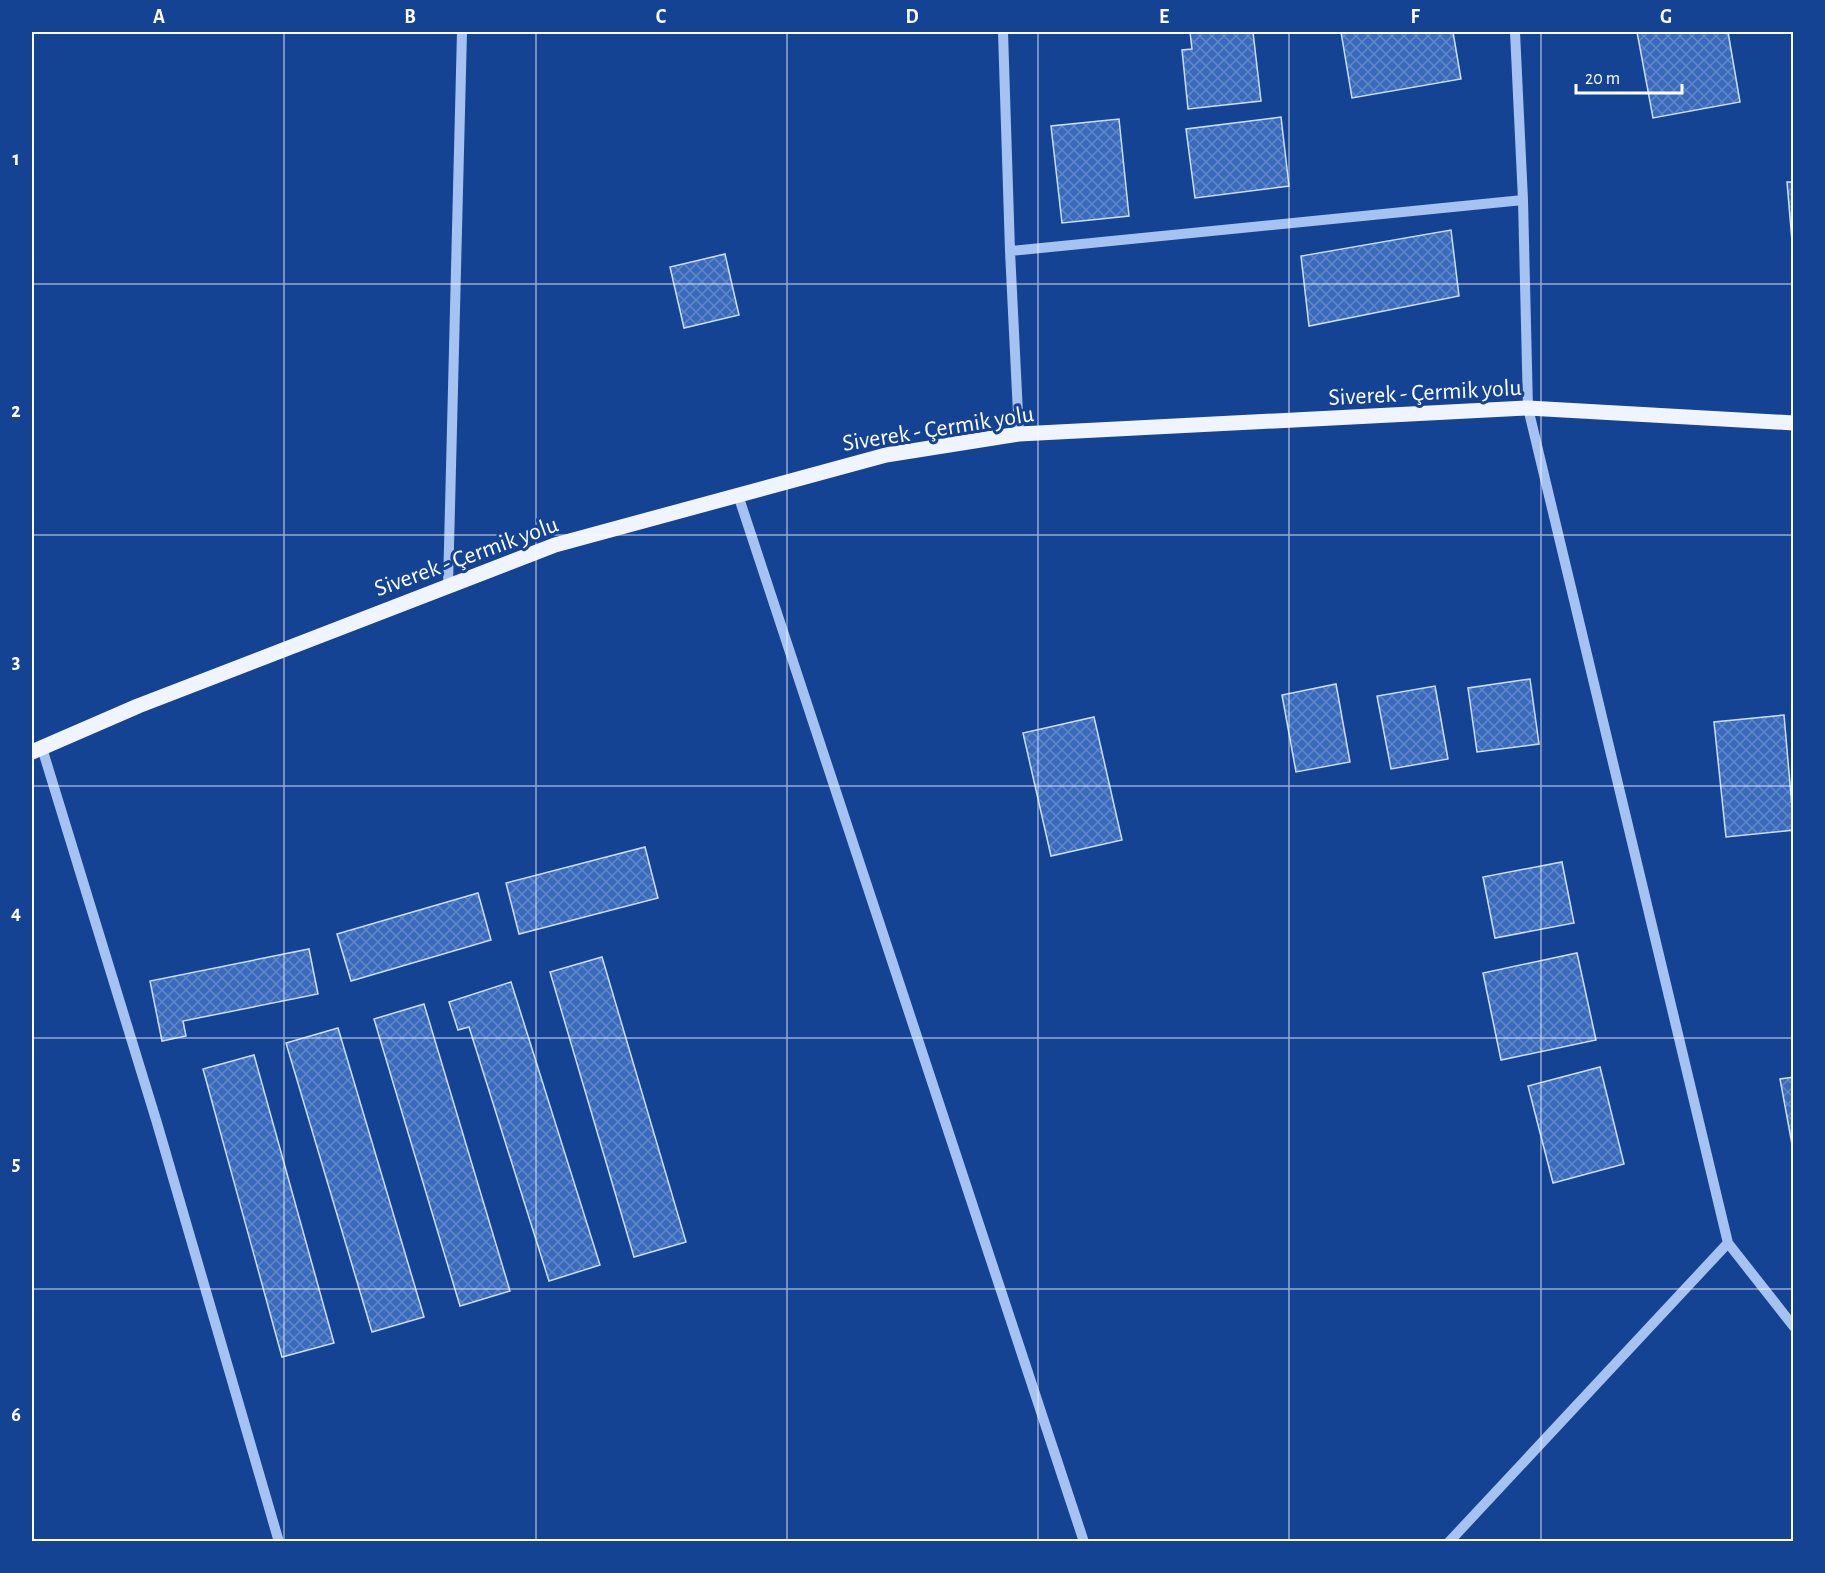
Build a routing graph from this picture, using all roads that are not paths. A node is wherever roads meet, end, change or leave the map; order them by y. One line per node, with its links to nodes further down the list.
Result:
1 (462, 32): 10 (street)
2 (1003, 32): 5 (street)
3 (1515, 32): 4 (street)
4 (1523, 200): 5 (street); 6 (street)
5 (1010, 250): 8 (street)
6 (1528, 408): 7 (main road, Siverek - Çermik yolu); 8 (main road, Siverek - Çermik yolu); 12 (street)
7 (1794, 423)
8 (1019, 434): 9 (main road, Siverek - Çermik yolu)
9 (738, 495): 10 (main road, Siverek - Çermik yolu); 15 (street)
10 (448, 586): 11 (main road, Siverek - Çermik yolu)
11 (37, 750): 14 (street)
12 (1728, 1243): 13 (street); 16 (street)
13 (1794, 1327)
14 (279, 1542)
15 (1084, 1542)
16 (1449, 1542)

